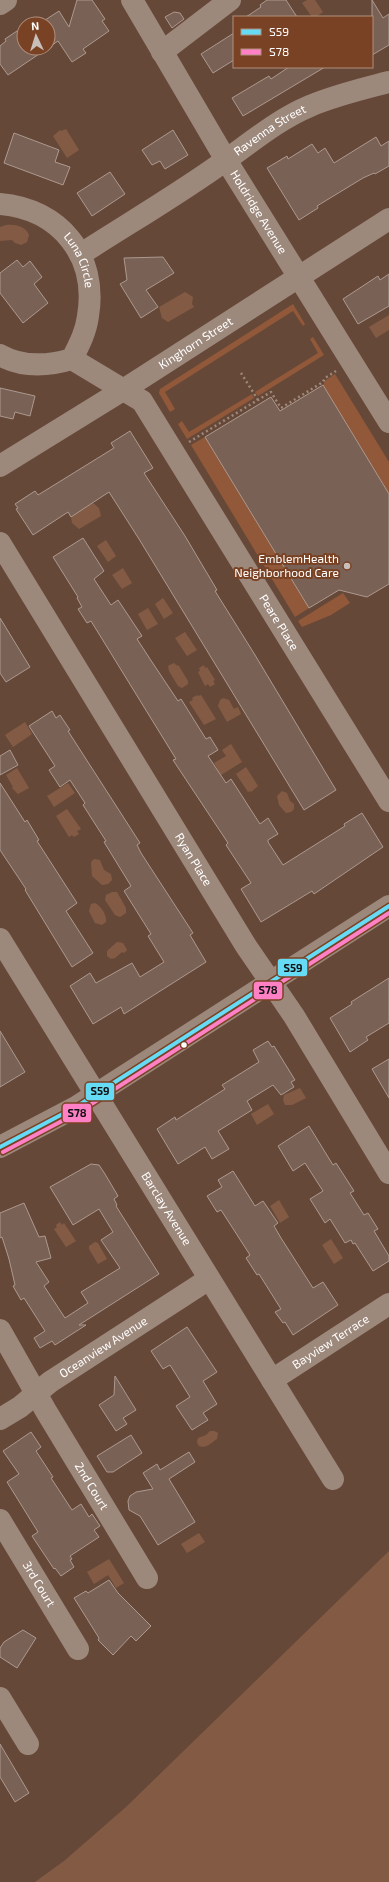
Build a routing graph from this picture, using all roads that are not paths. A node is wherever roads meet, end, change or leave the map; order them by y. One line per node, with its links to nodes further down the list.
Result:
1 (6, 0): 4 (street)
2 (132, 0): 5 (street, Holdridge Avenue)
3 (230, 0): 5 (street)
4 (0, 4)
5 (162, 52): 7 (street, Holdridge Avenue)
6 (389, 82): 7 (street, Ravenna Street)
7 (226, 160): 10 (street, Ravenna Street); 11 (street, Holdridge Avenue)
8 (0, 204): 10 (street, Luna Circle)
9 (389, 218): 11 (street, Kinghorn Street)
10 (81, 254): 13 (street, Luna Circle)
11 (299, 276): 14 (street, Kinghorn Street); 15 (street, Holdridge Avenue)
12 (0, 355): 13 (street)
13 (72, 359): 14 (street)
14 (123, 390): 16 (street, Kinghorn Street); 18 (street, Peare Place)
15 (389, 422)
16 (0, 466)
17 (0, 543): 21 (street, Ryan Place)
18 (389, 802)
19 (389, 906): 21 (main road)
20 (0, 939): 22 (street, Barclay Avenue)
21 (271, 982): 22 (main road); 24 (street, Ryan Place)
22 (96, 1095): 23 (main road); 25 (street, Barclay Avenue)
23 (0, 1147)
24 (389, 1173)
25 (209, 1278): 28 (street, Barclay Avenue); 29 (street, Oceanview Avenue)
26 (389, 1304): 28 (street, Bayview Terrace)
27 (0, 1330): 29 (street, 2nd Court)
28 (272, 1380): 31 (street, Barclay Avenue)
29 (36, 1394): 30 (street, Oceanview Avenue); 33 (street, 2nd Court)
30 (0, 1419)
31 (333, 1478)
32 (0, 1520): 34 (street, 3rd Court)
33 (147, 1578)
34 (78, 1649)
35 (0, 1698): 36 (street)
36 (28, 1744)

